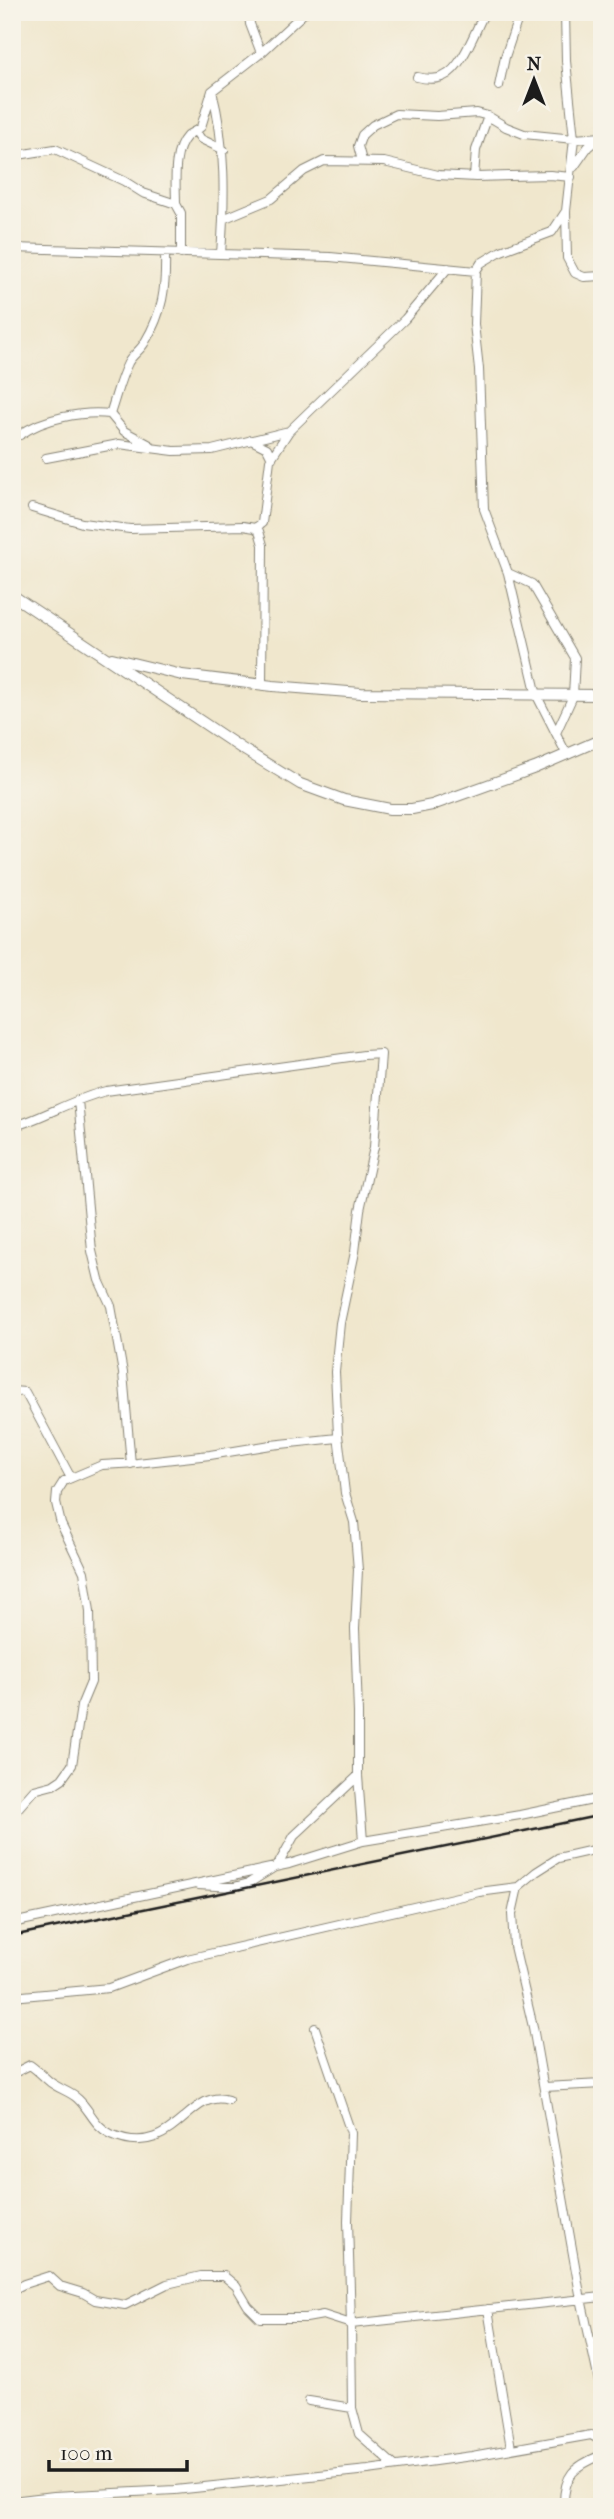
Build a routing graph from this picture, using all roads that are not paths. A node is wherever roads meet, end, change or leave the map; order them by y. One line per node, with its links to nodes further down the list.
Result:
1 (249, 12): 6 (street)
2 (305, 12): 6 (street)
3 (489, 12): 7 (street)
4 (520, 12): 8 (street)
5 (565, 12): 13 (street)
6 (261, 53): 9 (street)
7 (416, 77)
8 (499, 86)
9 (212, 91): 11 (street); 14 (street)
10 (488, 116): 13 (street); 16 (street); 18 (street)
11 (196, 132): 14 (street); 19 (street)
12 (601, 137): 13 (street); 17 (street)
13 (574, 139): 17 (street)
14 (224, 150): 21 (street)
15 (12, 156): 19 (street)
16 (362, 161): 18 (street); 21 (street)
17 (572, 174): 18 (street); 20 (street)
18 (474, 177)
19 (176, 204): 24 (street)
20 (566, 211): 27 (street); 28 (street)
21 (223, 219): 25 (street)
22 (12, 248): 23 (street)
23 (165, 254): 24 (street); 29 (street)
24 (181, 254): 25 (street)
25 (221, 254): 26 (street)
26 (448, 268): 27 (street); 30 (street)
27 (476, 271): 38 (street)
28 (602, 276)
29 (110, 414): 31 (street); 33 (street)
30 (289, 431): 32 (street); 35 (street)
31 (20, 435)
32 (250, 440): 33 (street); 35 (street)
33 (156, 448): 34 (street)
34 (46, 458)
35 (272, 458): 37 (street)
36 (32, 508): 37 (street)
37 (255, 528): 41 (street)
38 (508, 573): 43 (street); 44 (street)
39 (12, 595): 40 (street)
40 (104, 656): 41 (street); 47 (street)
41 (262, 685): 43 (street)
42 (602, 695): 44 (street)
43 (537, 696): 44 (street); 45 (street)
44 (573, 696): 45 (street)
45 (556, 733): 47 (street)
46 (602, 739): 47 (street)
47 (567, 755)
48 (78, 1100): 49 (street); 51 (street); 52 (street)
49 (12, 1127)
50 (12, 1391): 53 (street)
51 (338, 1438): 52 (street); 54 (street)
52 (131, 1464): 53 (street)
53 (71, 1478): 56 (street)
54 (358, 1776): 57 (street); 59 (street)
55 (602, 1798): 57 (street)
56 (12, 1815)
57 (363, 1841): 59 (street)
58 (602, 1847): 60 (street)
59 (278, 1865): 61 (street)
60 (518, 1887): 62 (street); 66 (street)
61 (12, 1923)
62 (12, 1997)
63 (315, 2028): 72 (street)
64 (12, 2074): 67 (street)
65 (602, 2084): 66 (street)
66 (544, 2087): 70 (street)
67 (228, 2100)
68 (12, 2290): 72 (street)
69 (602, 2297): 70 (street)
70 (582, 2299): 71 (street); 73 (street)
71 (488, 2309): 72 (street); 77 (street)
72 (351, 2324): 75 (street)
73 (602, 2395)
74 (309, 2401): 75 (street)
75 (352, 2408): 79 (street)
76 (602, 2441): 77 (street)
77 (511, 2448): 79 (street)
78 (602, 2455): 81 (street)
79 (395, 2466): 80 (street)
80 (12, 2501)
81 (564, 2507)

